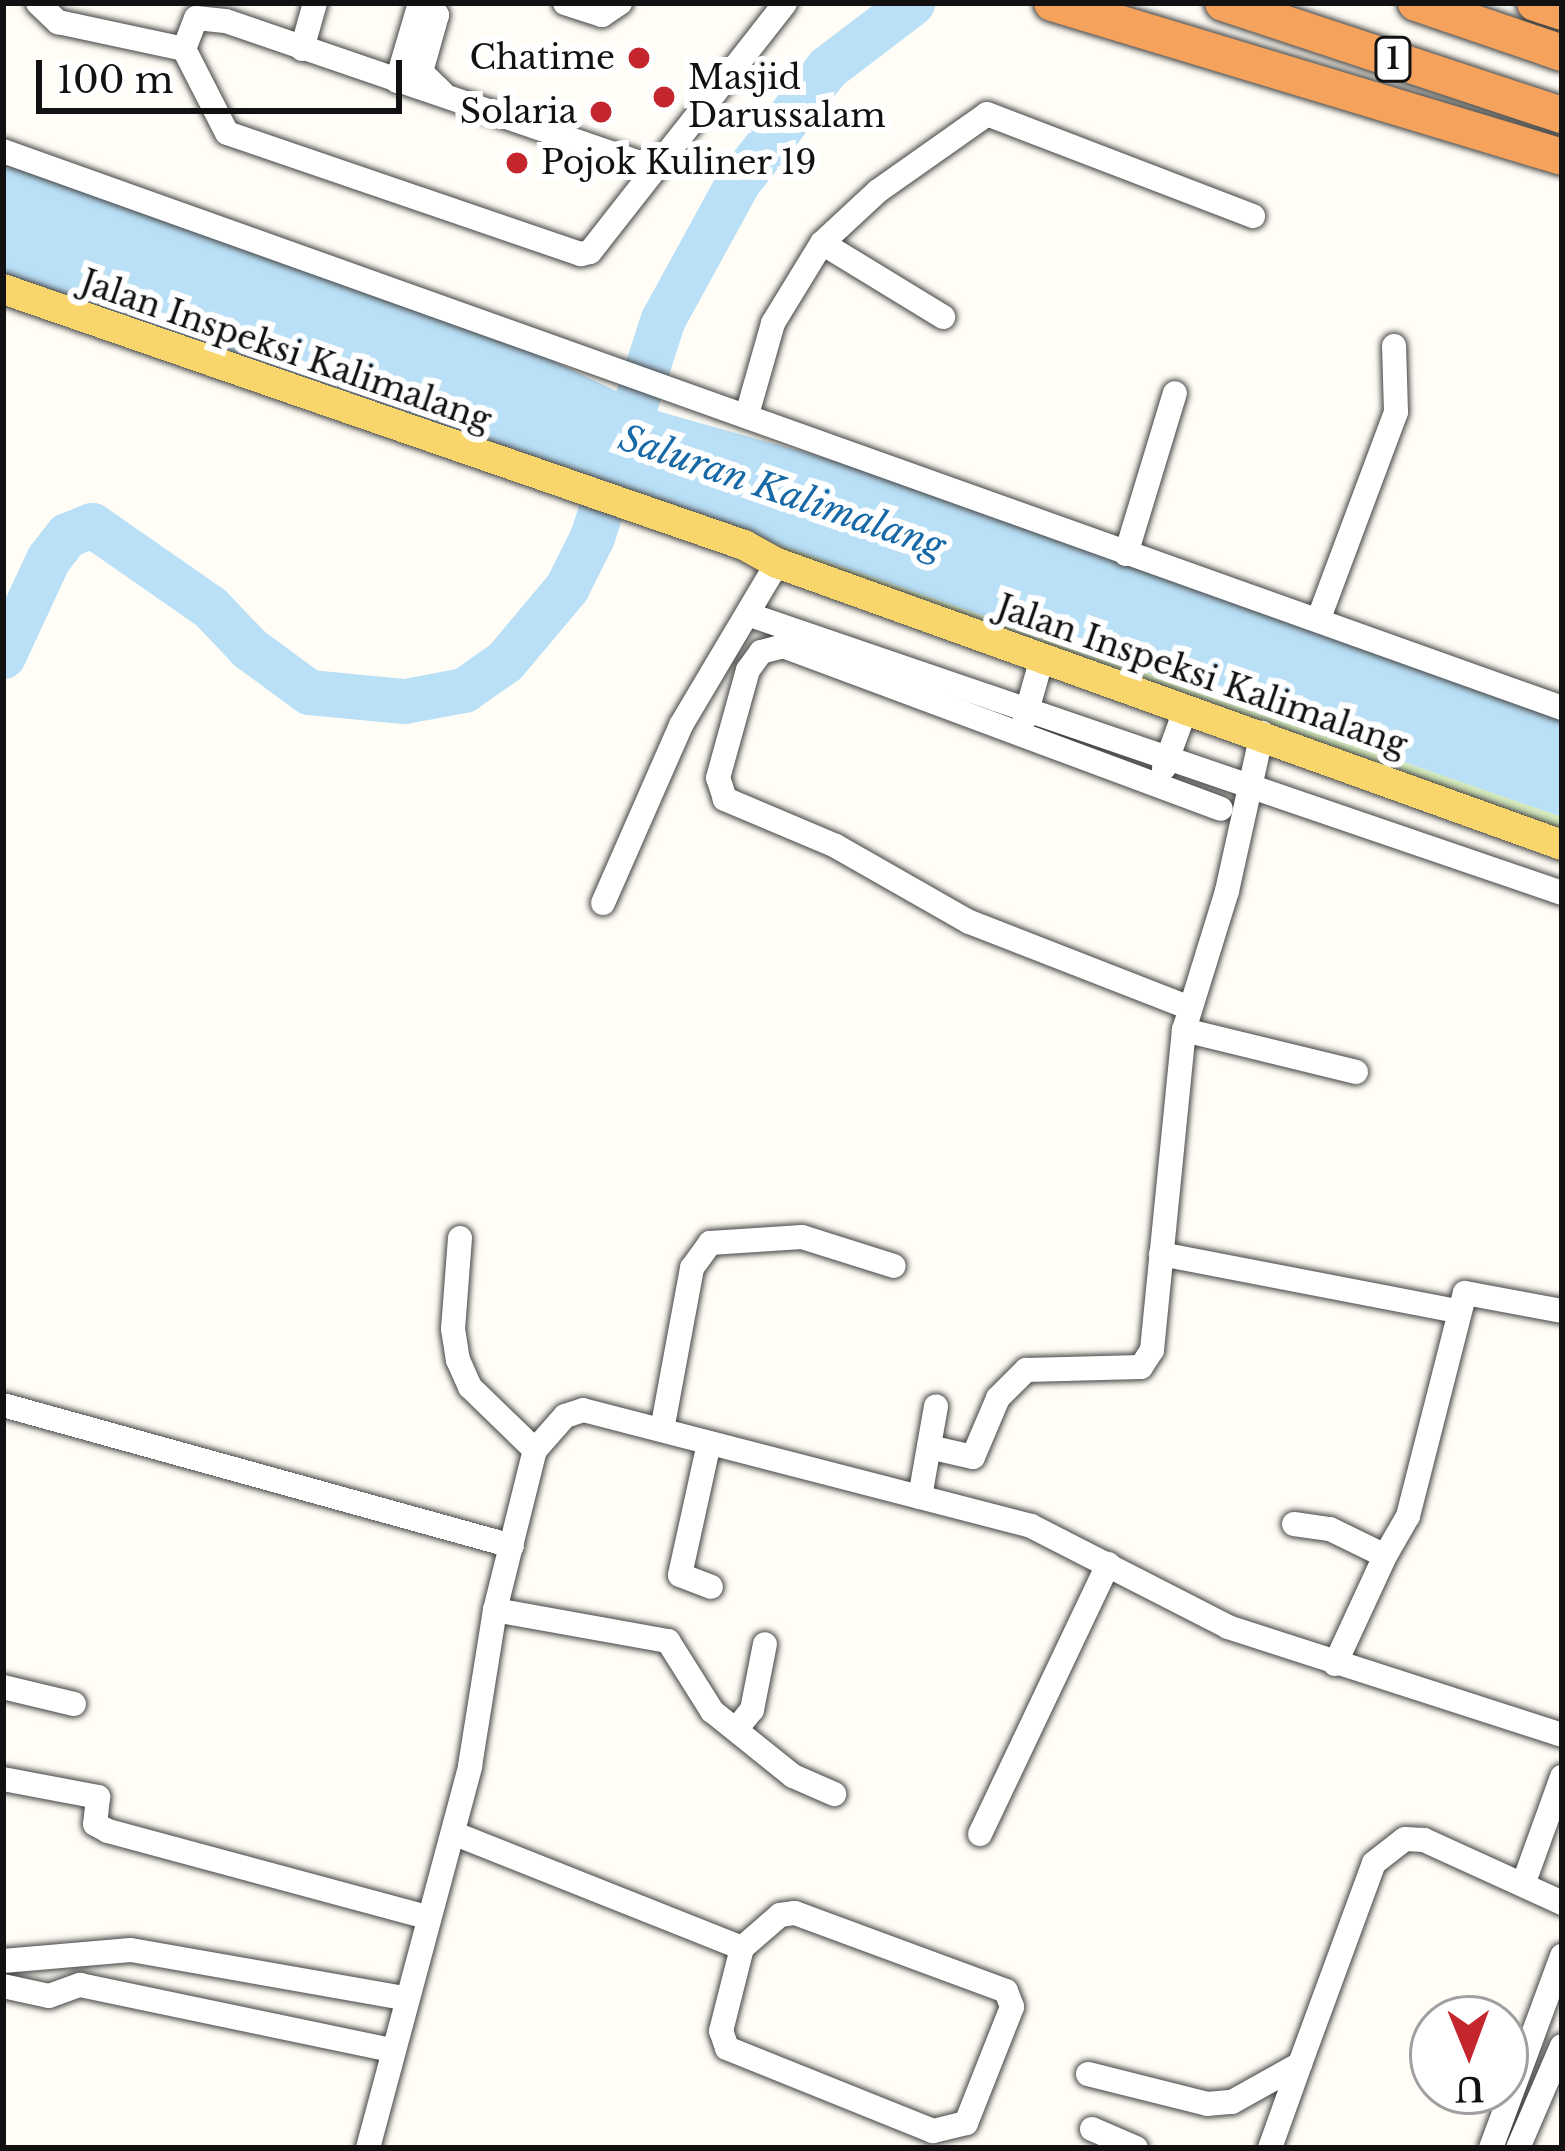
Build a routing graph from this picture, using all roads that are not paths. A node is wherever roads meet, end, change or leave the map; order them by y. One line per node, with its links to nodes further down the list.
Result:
1 (38, 3): 15 (street)
2 (315, 3): 16 (street)
3 (420, 3): 18 (street)
4 (430, 3): 20 (street)
5 (565, 3): 6 (street)
6 (620, 3)
7 (784, 3): 24 (street)
8 (1052, 3): 23 (highway)
9 (1223, 3): 21 (highway, 1)
10 (1298, 3): 19 (highway, 1)
11 (1416, 3): 17 (highway, 1)
12 (1535, 3): 14 (highway)
13 (228, 12): 15 (street); 16 (street)
14 (1562, 12)
15 (184, 49): 24 (street)
16 (302, 50): 18 (street)
17 (1562, 53)
18 (397, 81): 20 (street)
19 (1562, 90)
20 (448, 98): 24 (street)
21 (1562, 115)
22 (3, 151): 31 (street)
23 (1562, 157)
24 (655, 168)
25 (1253, 215): 26 (street)
26 (822, 243): 28 (street); 31 (street)
27 (3, 289): 33 (main road, Jalan Inspeksi Kalimalang)
28 (943, 317)
29 (1394, 346): 35 (street)
30 (1175, 393): 32 (street)
31 (748, 411): 32 (street)
32 (1126, 554): 35 (street)
33 (777, 563): 34 (street); 36 (main road, Jalan Inspeksi Kalimalang)
34 (750, 615): 37 (street); 48 (street)
35 (1319, 618): 39 (street)
36 (1042, 658): 37 (street); 38 (main road, Jalan Inspeksi Kalimalang)
37 (1023, 705): 41 (street); 42 (street)
38 (1186, 708): 40 (main road, Jalan Inspeksi Kalimalang); 42 (street)
39 (1562, 708)
40 (1262, 733): 43 (street); 46 (main road, Jalan Inspeksi Kalimalang)
41 (1018, 737): 44 (street); 49 (street)
42 (1169, 755): 43 (street); 44 (street)
43 (1247, 783): 47 (street); 49 (street)
44 (1159, 788): 45 (street)
45 (1221, 809)
46 (1562, 844)
47 (1562, 893)
48 (603, 903)
49 (1187, 1019): 50 (street); 52 (street)
50 (1356, 1072)
51 (460, 1238): 61 (street)
52 (1161, 1254): 54 (street); 60 (street)
53 (894, 1266): 58 (street)
54 (1457, 1311): 55 (street); 65 (street)
55 (1562, 1311)
56 (3, 1405): 64 (street)
57 (936, 1406): 60 (street)
58 (662, 1430): 59 (street); 61 (street)
59 (709, 1443): 62 (street); 67 (street)
60 (929, 1447): 62 (street)
61 (535, 1450): 64 (street)
62 (920, 1497): 66 (street)
63 (1294, 1524): 65 (street)
64 (512, 1546): 68 (street)
65 (1385, 1556): 70 (street)
66 (1108, 1564): 70 (street); 79 (street)
67 (711, 1587)
68 (495, 1610): 73 (street); 78 (street)
69 (765, 1644): 73 (street)
70 (1335, 1664): 74 (street)
71 (3, 1687): 72 (street)
72 (74, 1704)
73 (738, 1727): 77 (street)
74 (1562, 1736)
75 (1562, 1777): 80 (street)
76 (3, 1779): 82 (street)
77 (834, 1794)
78 (453, 1833): 82 (street); 83 (street)
79 (980, 1834)
80 (1524, 1882): 81 (street); 90 (street)
81 (1562, 1903)
82 (427, 1917): 87 (street)
83 (742, 1948): 83 (street)
84 (1562, 1956): 96 (street)
85 (3, 1961): 87 (street)
86 (3, 1987): 89 (street)
87 (403, 1999): 89 (street)
88 (1562, 2046): 97 (street)
89 (392, 2050): 93 (street)
90 (1300, 2064): 91 (street); 95 (street)
91 (1088, 2074)
92 (1092, 2129): 94 (street)
93 (368, 2148)
94 (1136, 2148)
95 (1270, 2148)
96 (1491, 2148)
97 (1518, 2148)

